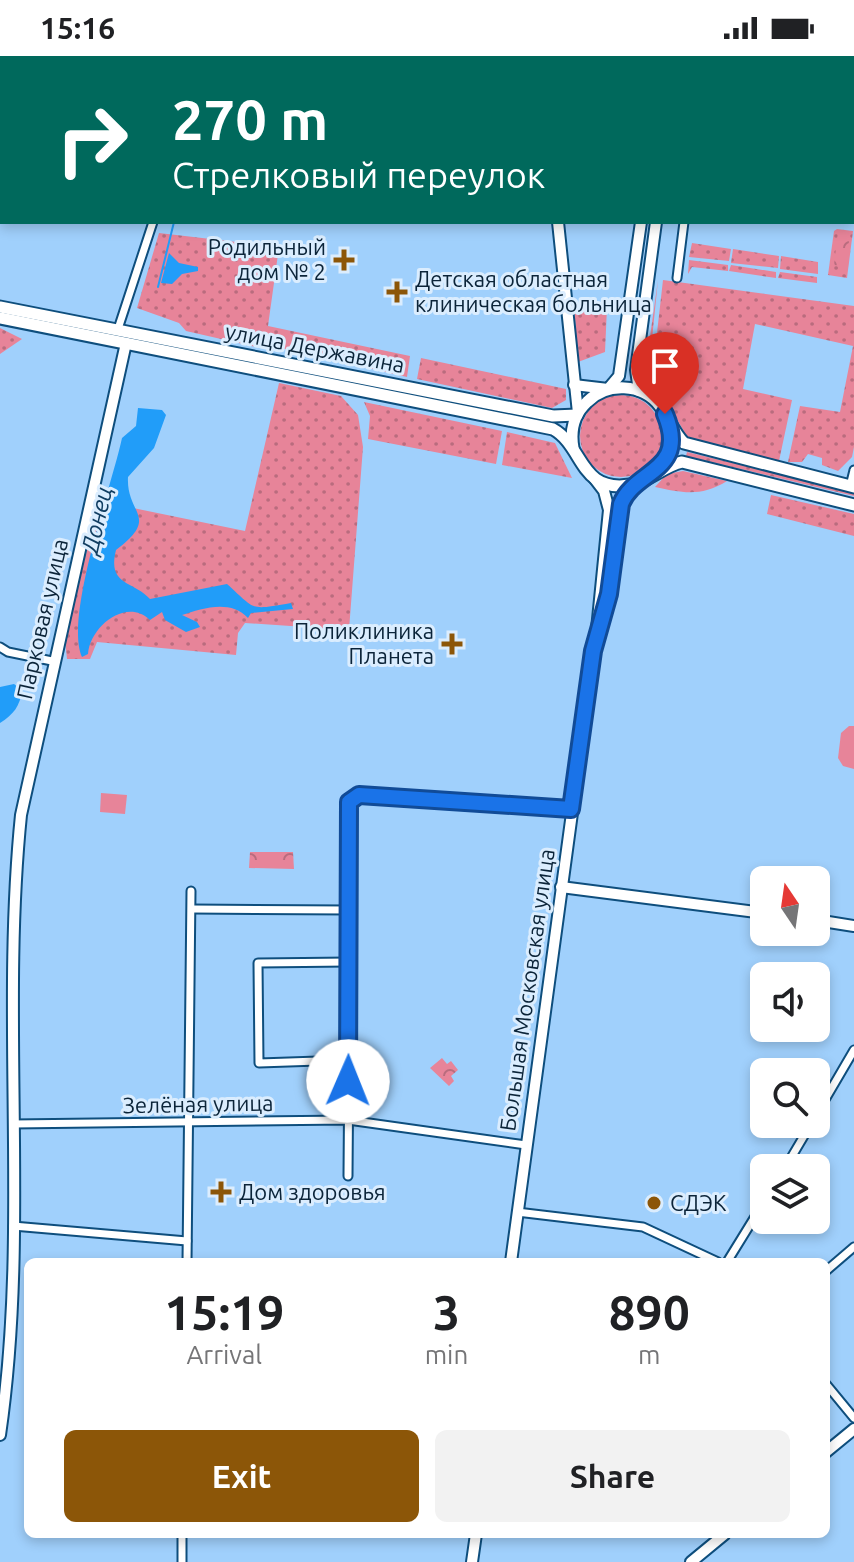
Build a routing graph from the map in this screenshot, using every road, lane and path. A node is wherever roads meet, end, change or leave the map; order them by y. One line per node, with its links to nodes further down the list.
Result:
1 (152, 224): 10 (street)
2 (558, 224): 12 (street)
3 (641, 224): 13 (street)
4 (656, 224): 14 (street)
5 (684, 224): 6 (street)
6 (677, 278)
7 (0, 307): 9 (main road, улица Державина)
8 (0, 318): 9 (main road, улица Державина)
9 (34, 319): 10 (main road, улица Державина); 11 (main road, улица Державина)
10 (118, 329): 15 (main road, улица Державина)
11 (126, 343): 17 (main road, улица Державина); 25 (street, Парковая улица)
12 (574, 385): 13 (street); 15 (street)
13 (608, 389): 14 (main road); 15 (main road)
14 (639, 391): 16 (main road)
15 (577, 414): 17 (main road)
16 (668, 422): 20 (main road); 21 (main road)
17 (578, 460): 19 (main road, улица Державина)
18 (854, 470): 21 (street)
19 (589, 474): 20 (main road); 23 (street, Большая Московская улица)
20 (649, 477): 22 (main road); 23 (street, Большая Московская улица)
21 (852, 486)
22 (854, 505)
23 (597, 629): 26 (street, Большая Московская улица)
24 (0, 647): 25 (street)
25 (52, 661): 40 (street, Парковая улица)
26 (571, 809): 27 (street, Большая Московская улица); 30 (street)
27 (561, 887): 31 (street); 41 (street, Большая Московская улица)
28 (191, 891): 29 (street)
29 (192, 909): 30 (street); 39 (street)
30 (349, 910): 34 (street)
31 (750, 911)
32 (830, 922): 33 (street)
33 (854, 926)
34 (349, 962): 36 (street); 36 (street)
35 (854, 1050): 37 (street)
36 (348, 1060): 38 (street)
37 (830, 1091)
38 (348, 1120): 39 (street, Зелёная улица); 41 (street, Зелёная улица); 42 (street)
39 (190, 1122): 40 (street, Зелёная улица); 46 (street)
40 (13, 1124): 45 (street, Парковая улица)
41 (526, 1145): 43 (street, Большая Московская улица)
42 (348, 1176)
43 (517, 1212): 49 (street, Большая Московская улица); 50 (street)
44 (750, 1225): 51 (street)
45 (13, 1226): 46 (street); 56 (street, Парковая улица)
46 (187, 1241): 48 (street)
47 (854, 1247): 52 (street)
48 (187, 1258)
49 (511, 1258)
50 (709, 1258)
51 (729, 1258)
52 (830, 1268)
53 (830, 1389): 54 (street)
54 (854, 1418)
55 (854, 1429): 57 (street)
56 (0, 1435)
57 (830, 1449)
58 (182, 1538): 61 (street)
59 (475, 1538): 62 (street)
60 (720, 1538): 63 (street)
61 (182, 1562)
62 (472, 1562)
63 (691, 1562)

